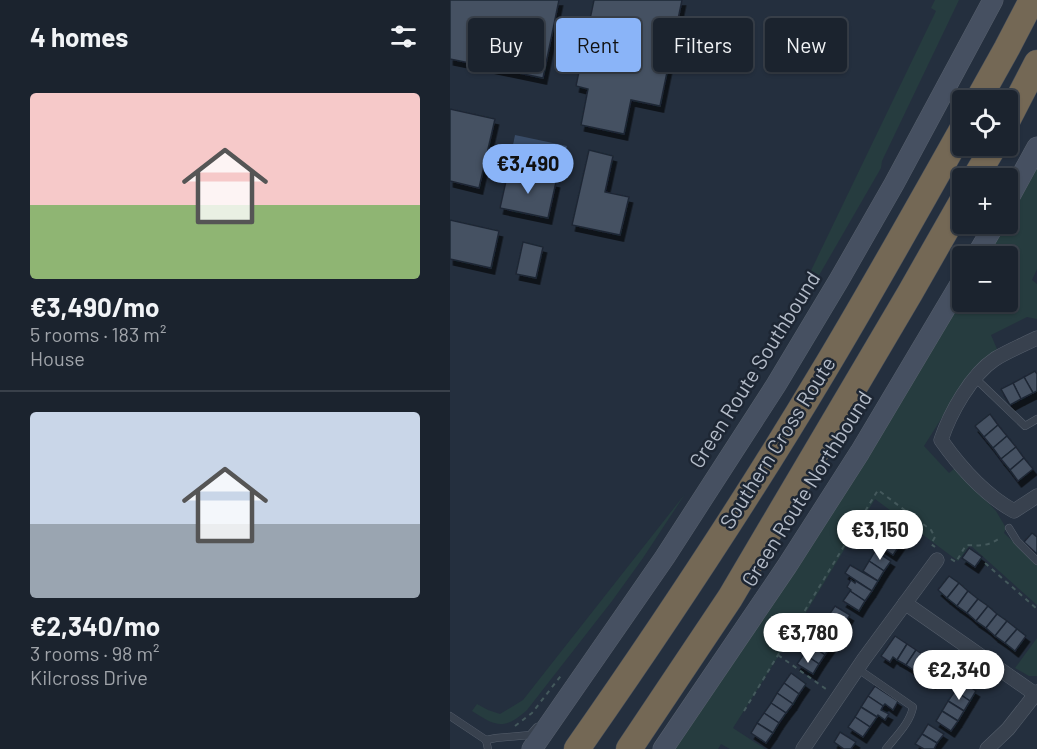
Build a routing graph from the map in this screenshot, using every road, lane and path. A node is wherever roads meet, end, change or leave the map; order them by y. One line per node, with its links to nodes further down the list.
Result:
1 (993, 0): 22 (main road, Green Route Southbound)
2 (1032, 0): 4 (highway)
3 (1037, 63): 5 (highway)
4 (983, 90)
5 (1018, 100)
6 (952, 147): 33 (highway, Southern Cross Route)
7 (1037, 147): 8 (main road)
8 (1018, 182)
9 (952, 219): 34 (highway, Southern Cross Route)
10 (952, 297): 35 (main road, Green Route Northbound)
11 (1037, 338): 12 (street)
12 (975, 378): 13 (lane); 14 (street)
13 (1037, 419)
14 (1037, 496)
15 (1009, 528): 16 (path); 17 (lane)
16 (940, 556): 19 (street); 21 (path)
17 (1037, 561)
18 (985, 563): 20 (path)
19 (905, 603): 24 (street); 25 (street)
20 (1037, 609)
21 (778, 655): 26 (path); 27 (path)
22 (595, 659): 29 (lane); 32 (main road, Green Route Southbound)
23 (567, 668): 29 (path)
24 (858, 669): 26 (street); 37 (lane)
25 (1036, 693): 38 (street)
26 (839, 698): 36 (street)
27 (744, 711)
28 (450, 716): 30 (lane)
29 (513, 737): 30 (lane)
30 (486, 740): 31 (lane)
31 (488, 749)
32 (532, 749)
33 (577, 749)
34 (629, 749)
35 (663, 749)
36 (803, 749)
37 (886, 749)
38 (987, 749)

